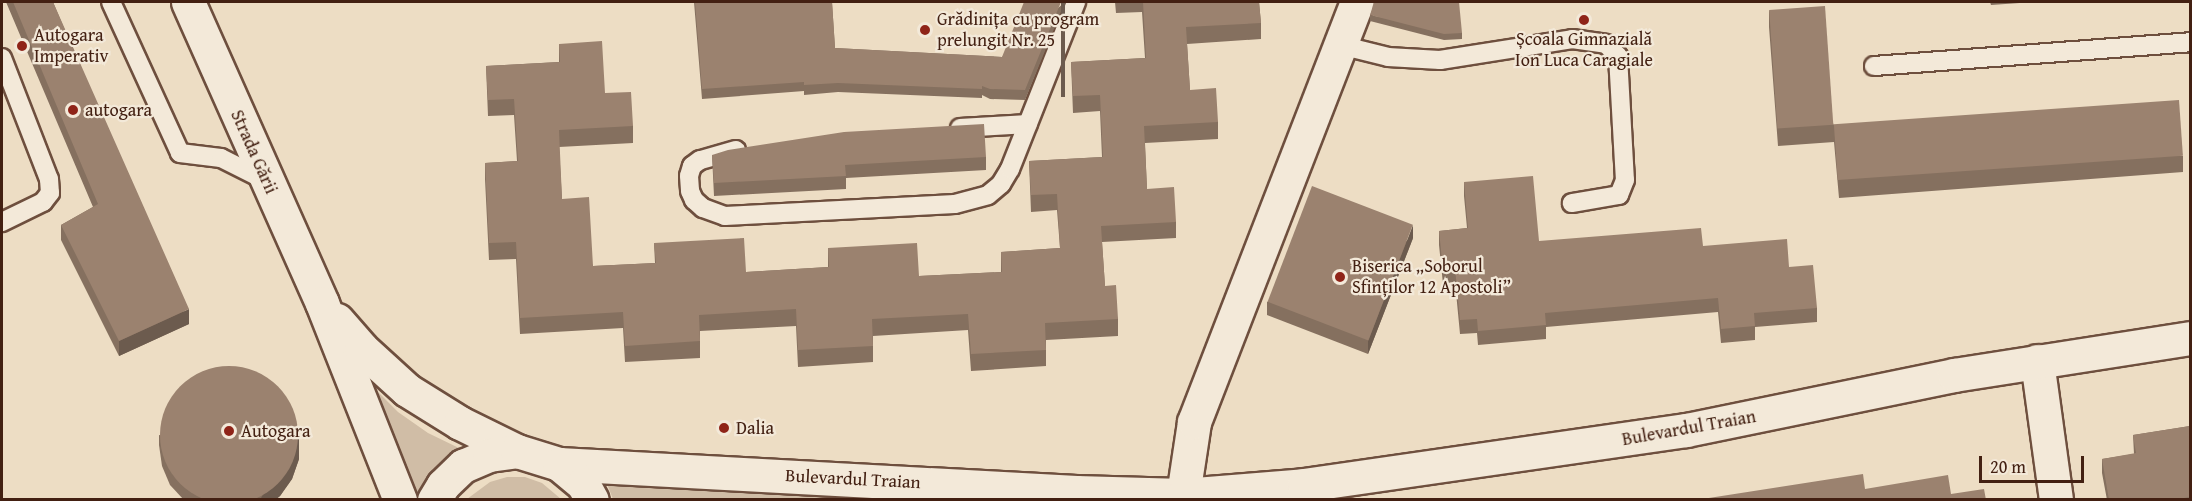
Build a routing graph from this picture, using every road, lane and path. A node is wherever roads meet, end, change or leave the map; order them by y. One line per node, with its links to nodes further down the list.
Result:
1 (111, 2): 12 (lane)
2 (188, 2): 12 (street, Strada Gării)
3 (1076, 2): 9 (lane)
4 (1357, 2): 6 (street)
5 (2190, 42): 8 (lane)
6 (1340, 45): 13 (lane); 20 (street)
7 (2, 58): 14 (lane)
8 (1874, 66)
9 (1028, 124): 10 (lane); 11 (lane)
10 (947, 129)
11 (749, 148)
12 (267, 181): 15 (street, Strada Gării)
13 (1572, 203)
14 (2, 222)
15 (322, 303): 18 (street, Strada Gării); 21 (street, Strada Gării)
16 (2190, 338): 17 (street, Bulevardul Traian)
17 (2037, 361): 20 (street, Bulevardul Traian); 24 (street)
18 (516, 451): 19 (street, Strada Gării); 22 (street)
19 (559, 464): 20 (street, Bulevardul Traian); 23 (street)
20 (1176, 497)
21 (400, 500)
22 (434, 500)
23 (592, 500)
24 (2056, 500)

